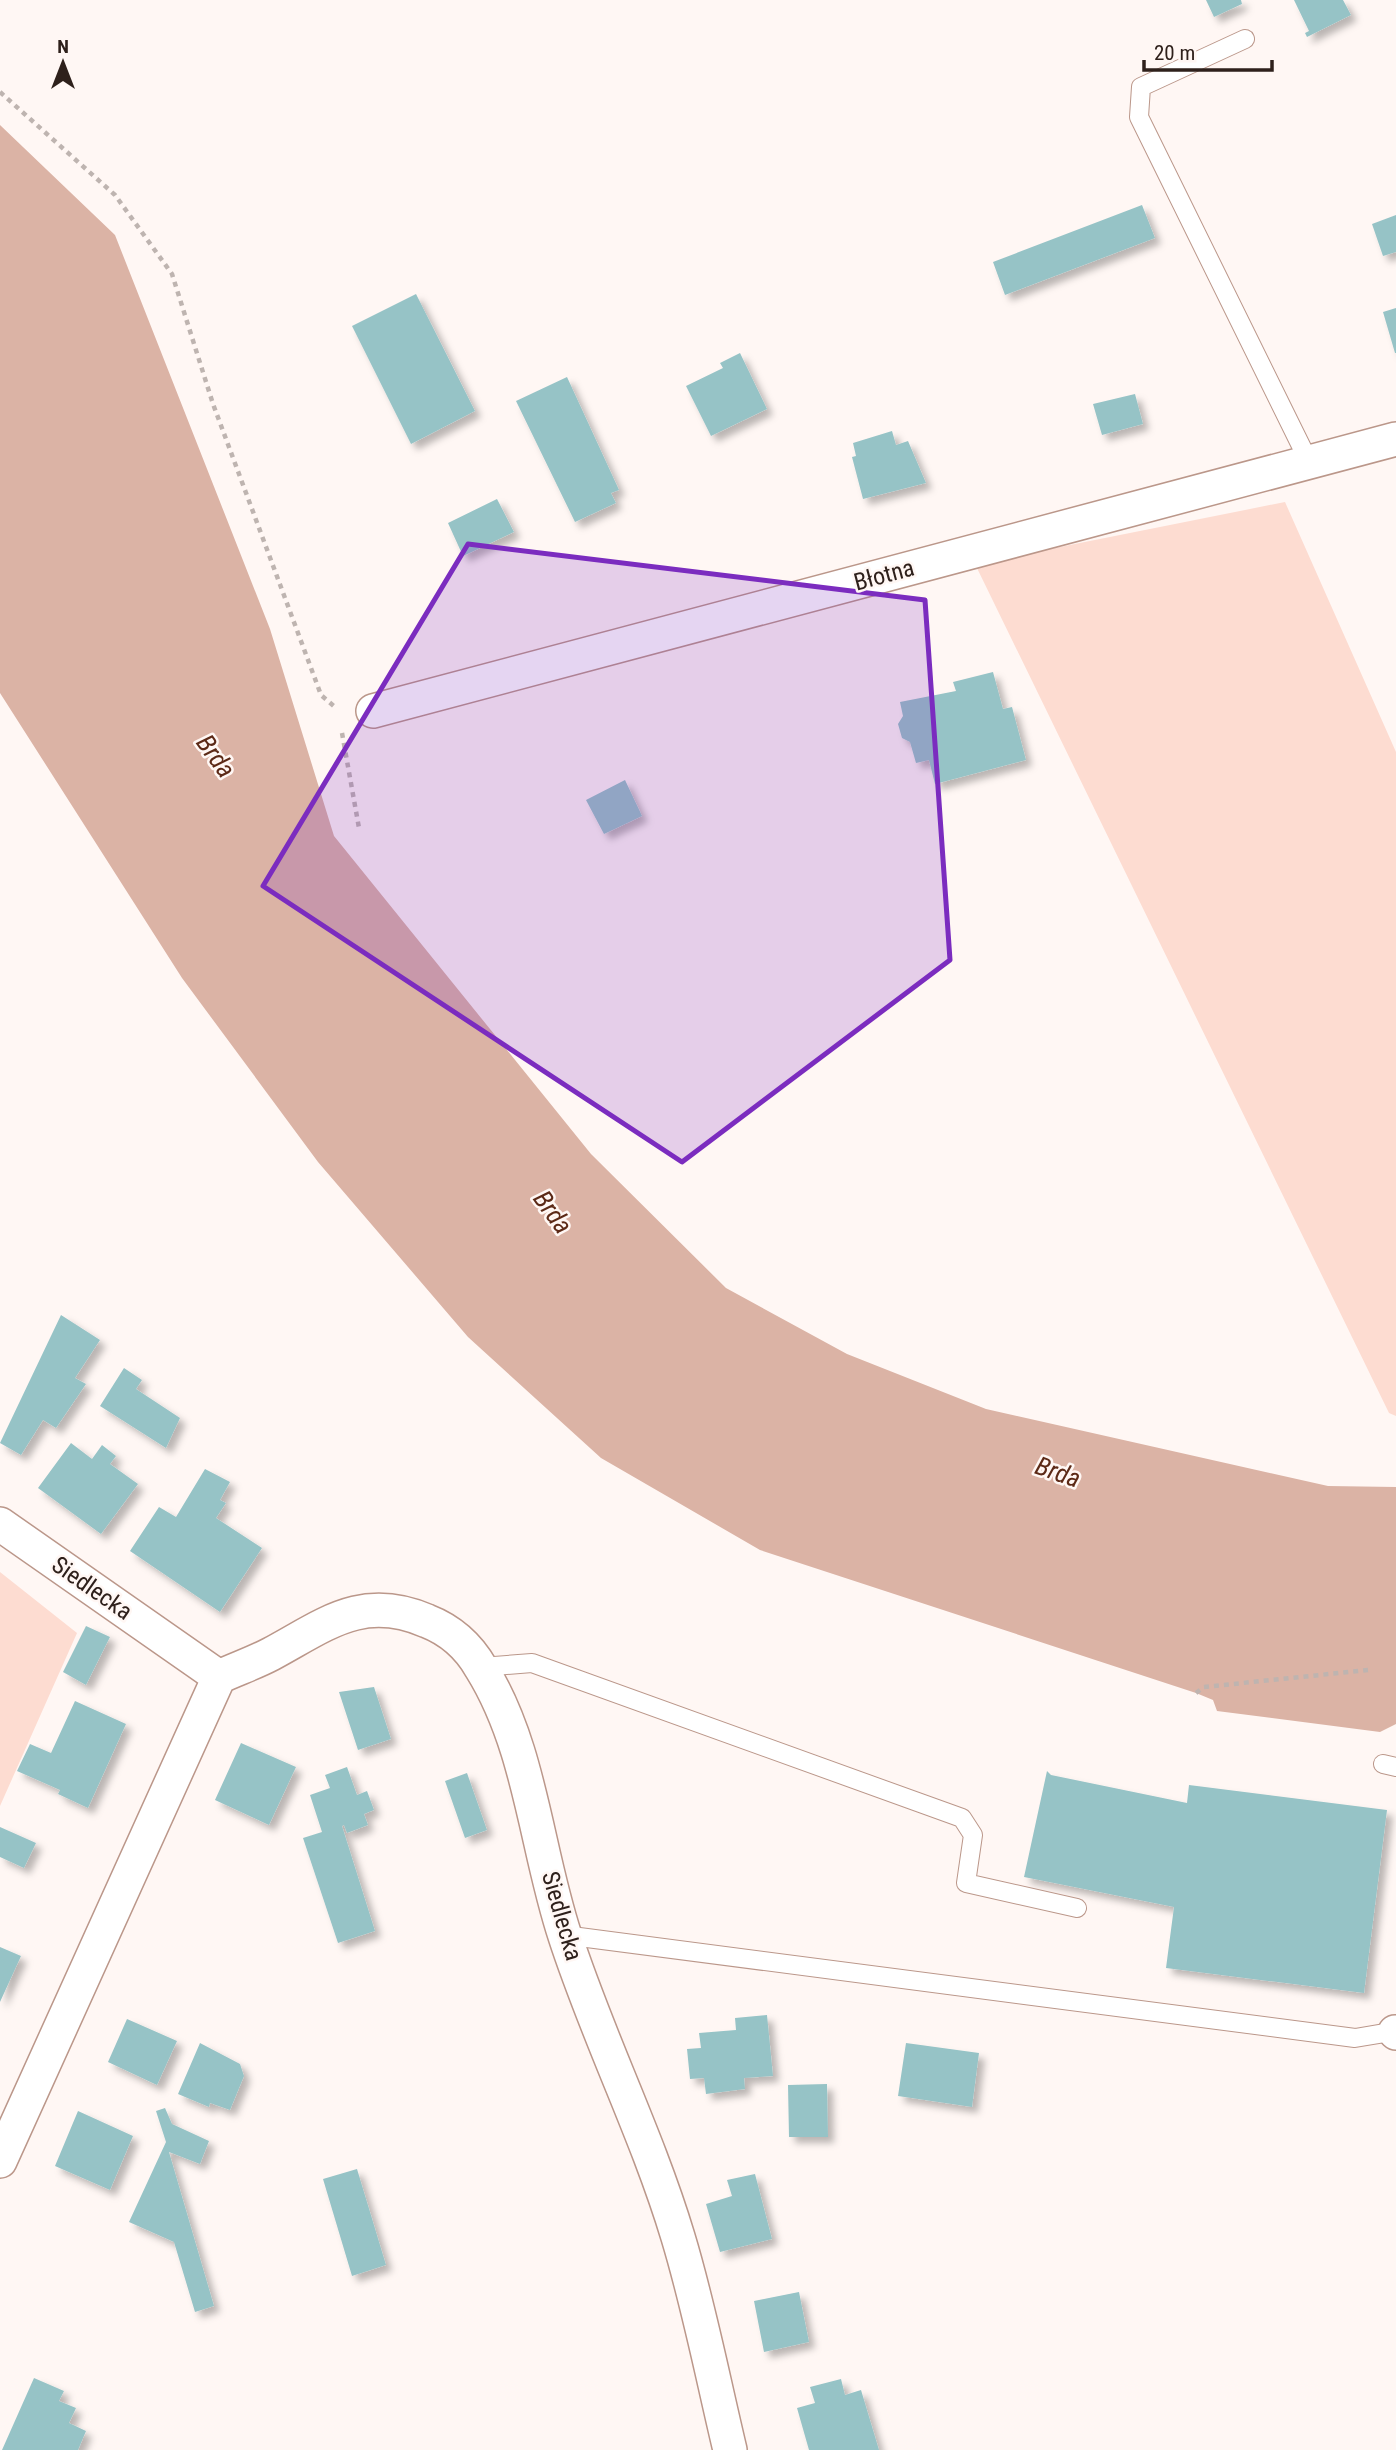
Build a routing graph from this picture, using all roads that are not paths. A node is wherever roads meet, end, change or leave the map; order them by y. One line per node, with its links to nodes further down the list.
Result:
1 (1245, 40): 3 (lane)
2 (1396, 439): 3 (street, Błotna)
3 (1309, 462): 4 (street, Błotna)
4 (358, 713)
5 (0, 1524): 7 (street, Siedlecka)
6 (481, 1667): 7 (street, Siedlecka); 8 (lane); 9 (street, Siedlecka)
7 (219, 1677): 11 (street)
8 (1077, 1908)
9 (564, 1935): 10 (lane); 12 (street, Siedlecka)
10 (1396, 2030)
11 (0, 2161)
12 (730, 2450)

